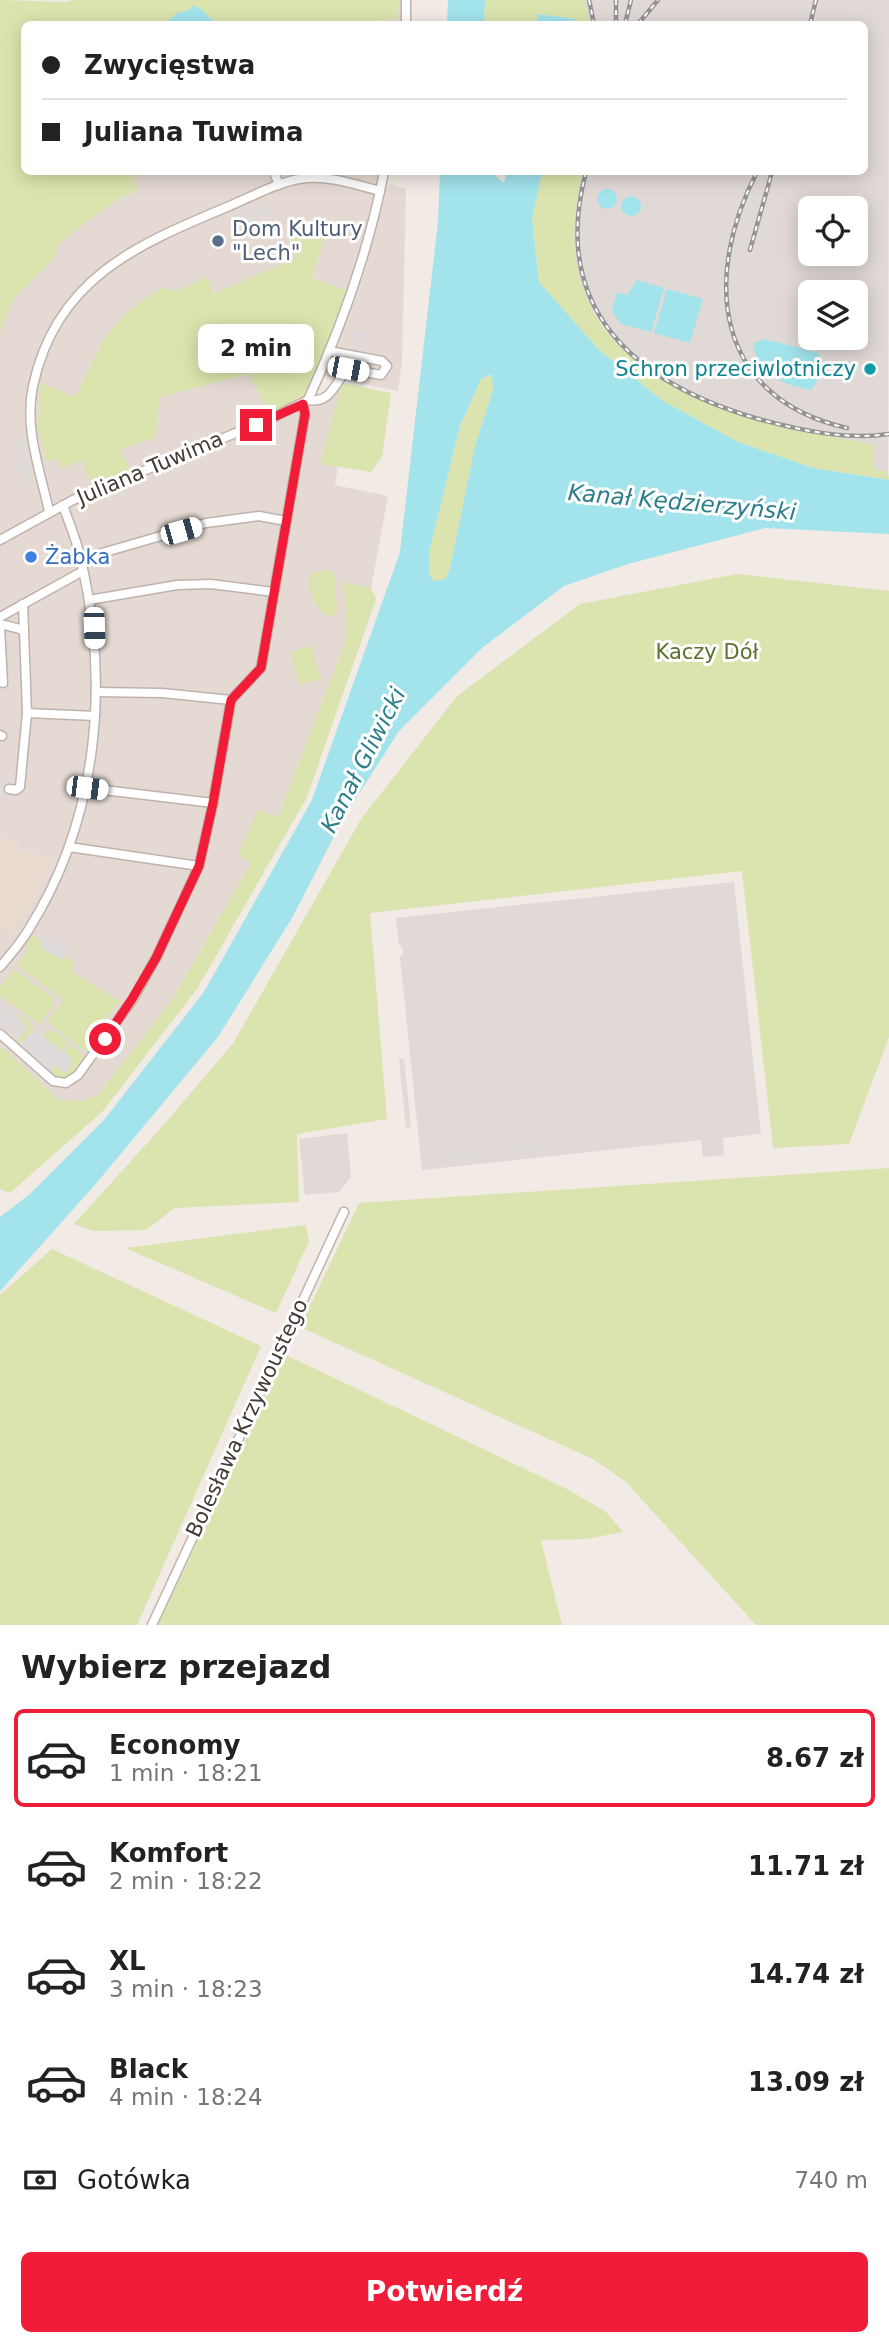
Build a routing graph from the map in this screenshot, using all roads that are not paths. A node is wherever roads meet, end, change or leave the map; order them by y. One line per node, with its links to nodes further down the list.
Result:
1 (406, 0): 2 (street)
2 (406, 21)
3 (275, 175): 5 (street)
4 (383, 175): 6 (street)
5 (279, 185): 6 (street); 10 (street)
6 (380, 191): 7 (street)
7 (329, 351): 8 (street); 8 (street, Juliana Tuwima)
8 (306, 402): 9 (street, Juliana Tuwima); 11 (street)
9 (63, 505): 10 (street, Juliana Tuwima); 13 (street)
10 (50, 511): 12 (street, Juliana Tuwima)
11 (286, 521): 13 (street); 15 (street)
12 (0, 540)
13 (81, 559): 14 (street)
14 (83, 571): 16 (street); 17 (street)
15 (273, 592): 16 (street); 24 (street)
16 (89, 600): 23 (street)
17 (23, 604): 18 (street); 20 (street)
18 (0, 617)
19 (0, 625): 20 (street); 21 (street)
20 (24, 630): 25 (street)
21 (1, 650): 22 (street)
22 (3, 683)
23 (96, 692): 24 (street); 26 (street)
24 (231, 700): 29 (street)
25 (27, 713): 26 (street); 28 (street)
26 (95, 716): 27 (street)
27 (87, 788): 29 (street); 30 (street)
28 (9, 789)
29 (213, 803): 31 (street)
30 (69, 846): 31 (street); 32 (street)
31 (199, 866): 33 (street)
32 (0, 967)
33 (0, 1034)
34 (344, 1212): 35 (street, Bolesława Krzywoustego)
35 (152, 1625)

